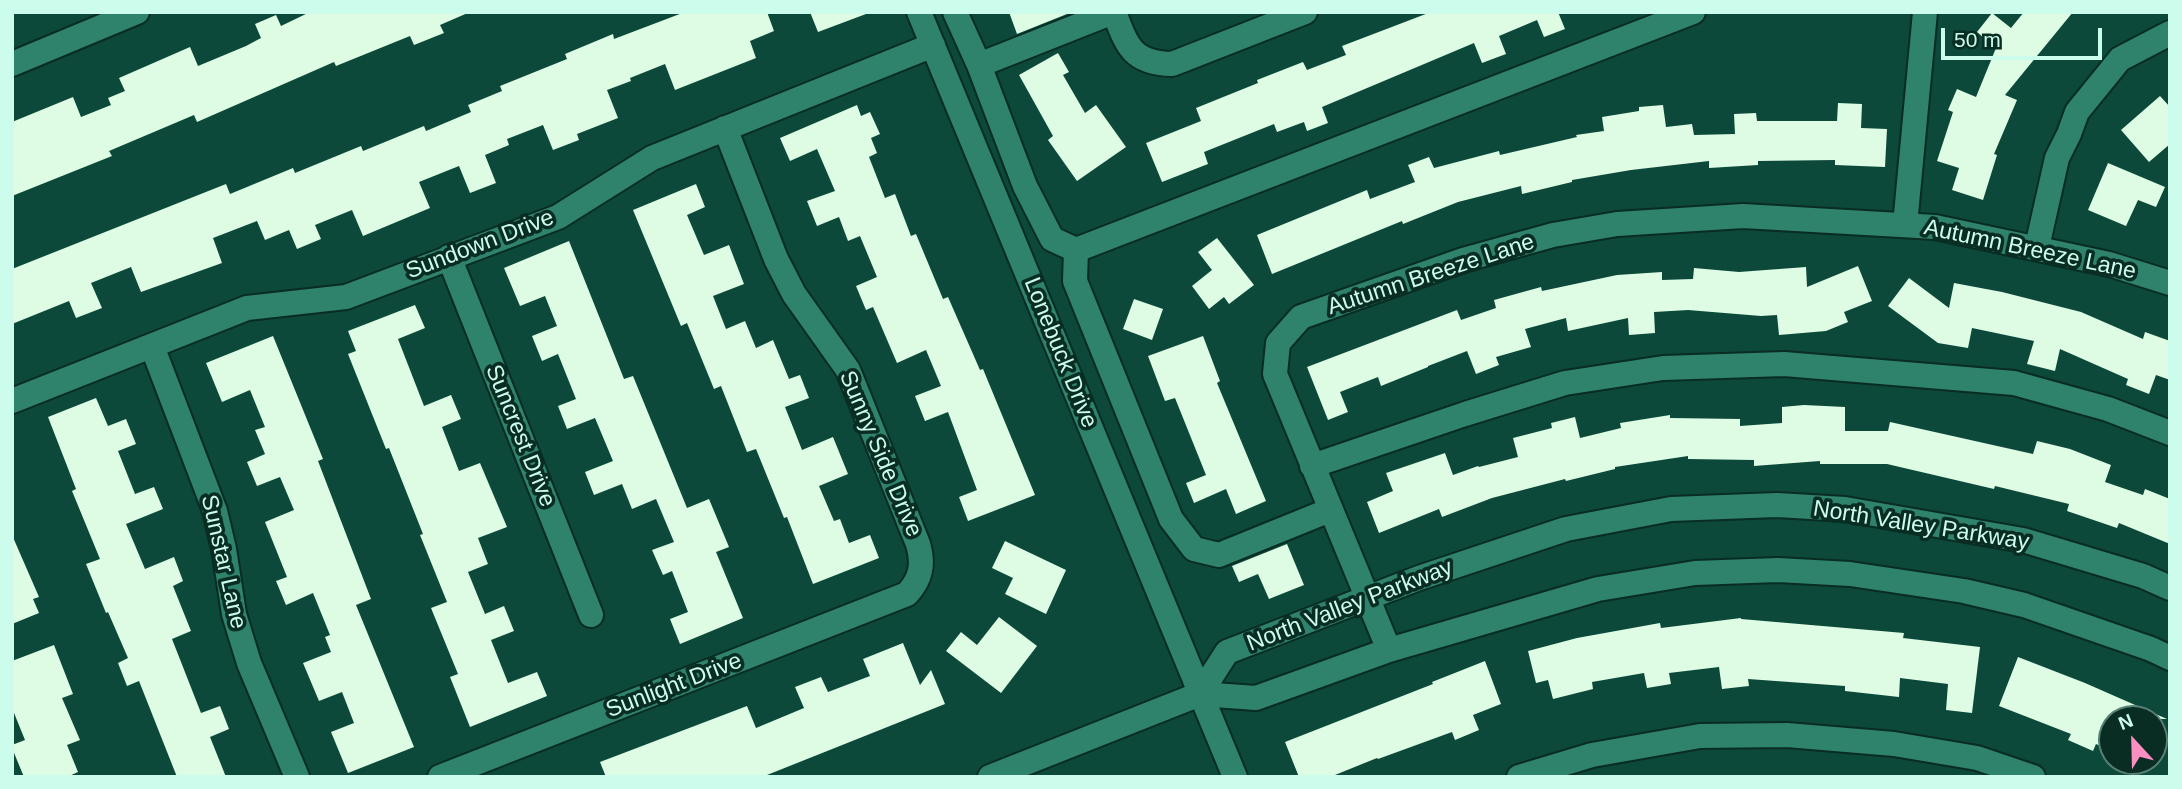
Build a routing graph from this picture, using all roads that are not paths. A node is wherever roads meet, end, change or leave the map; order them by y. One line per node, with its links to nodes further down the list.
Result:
1 (136, 12): 10 (street)
2 (919, 12): 9 (street, Lonebuck Drive)
3 (955, 12): 11 (street)
4 (1114, 12): 5 (street); 11 (street)
5 (1305, 12)
6 (1693, 12): 15 (street)
7 (1925, 12): 13 (street)
8 (2170, 33): 14 (street)
9 (933, 44): 12 (street, Sundown Drive); 29 (street, Lonebuck Drive)
10 (12, 64)
11 (979, 65): 15 (street)
12 (725, 128): 16 (street, Sundown Drive); 24 (street, Sunny Side Drive)
13 (1905, 225): 14 (street, Autumn Breeze Lane); 21 (street, Autumn Breeze Lane)
14 (2038, 247): 17 (street, Autumn Breeze Lane)
15 (1076, 250): 22 (street)
16 (449, 257): 18 (street, Sundown Drive); 26 (street, Suncrest Drive)
17 (2170, 283)
18 (152, 346): 19 (street, Sundown Drive); 31 (street, Sunstar Lane)
19 (12, 401)
20 (2170, 433): 21 (street)
21 (1312, 466): 22 (street, Autumn Breeze Lane)
22 (1330, 510): 25 (street, Autumn Breeze Lane)
23 (2170, 588): 25 (street, North Valley Parkway)
24 (907, 594): 30 (street, Sunlight Drive)
25 (1366, 599): 27 (street, Autumn Breeze Lane); 29 (street, North Valley Parkway)
26 (591, 615)
27 (1389, 650): 28 (street); 29 (street)
28 (2170, 658)
29 (1200, 694): 33 (street); 34 (street, Lonebuck Drive)
30 (466, 772): 32 (street, Sunlight Drive)
31 (297, 777)
32 (440, 777)
33 (990, 777)
34 (1235, 777)
35 (1519, 777): 36 (street)
36 (2033, 777)

